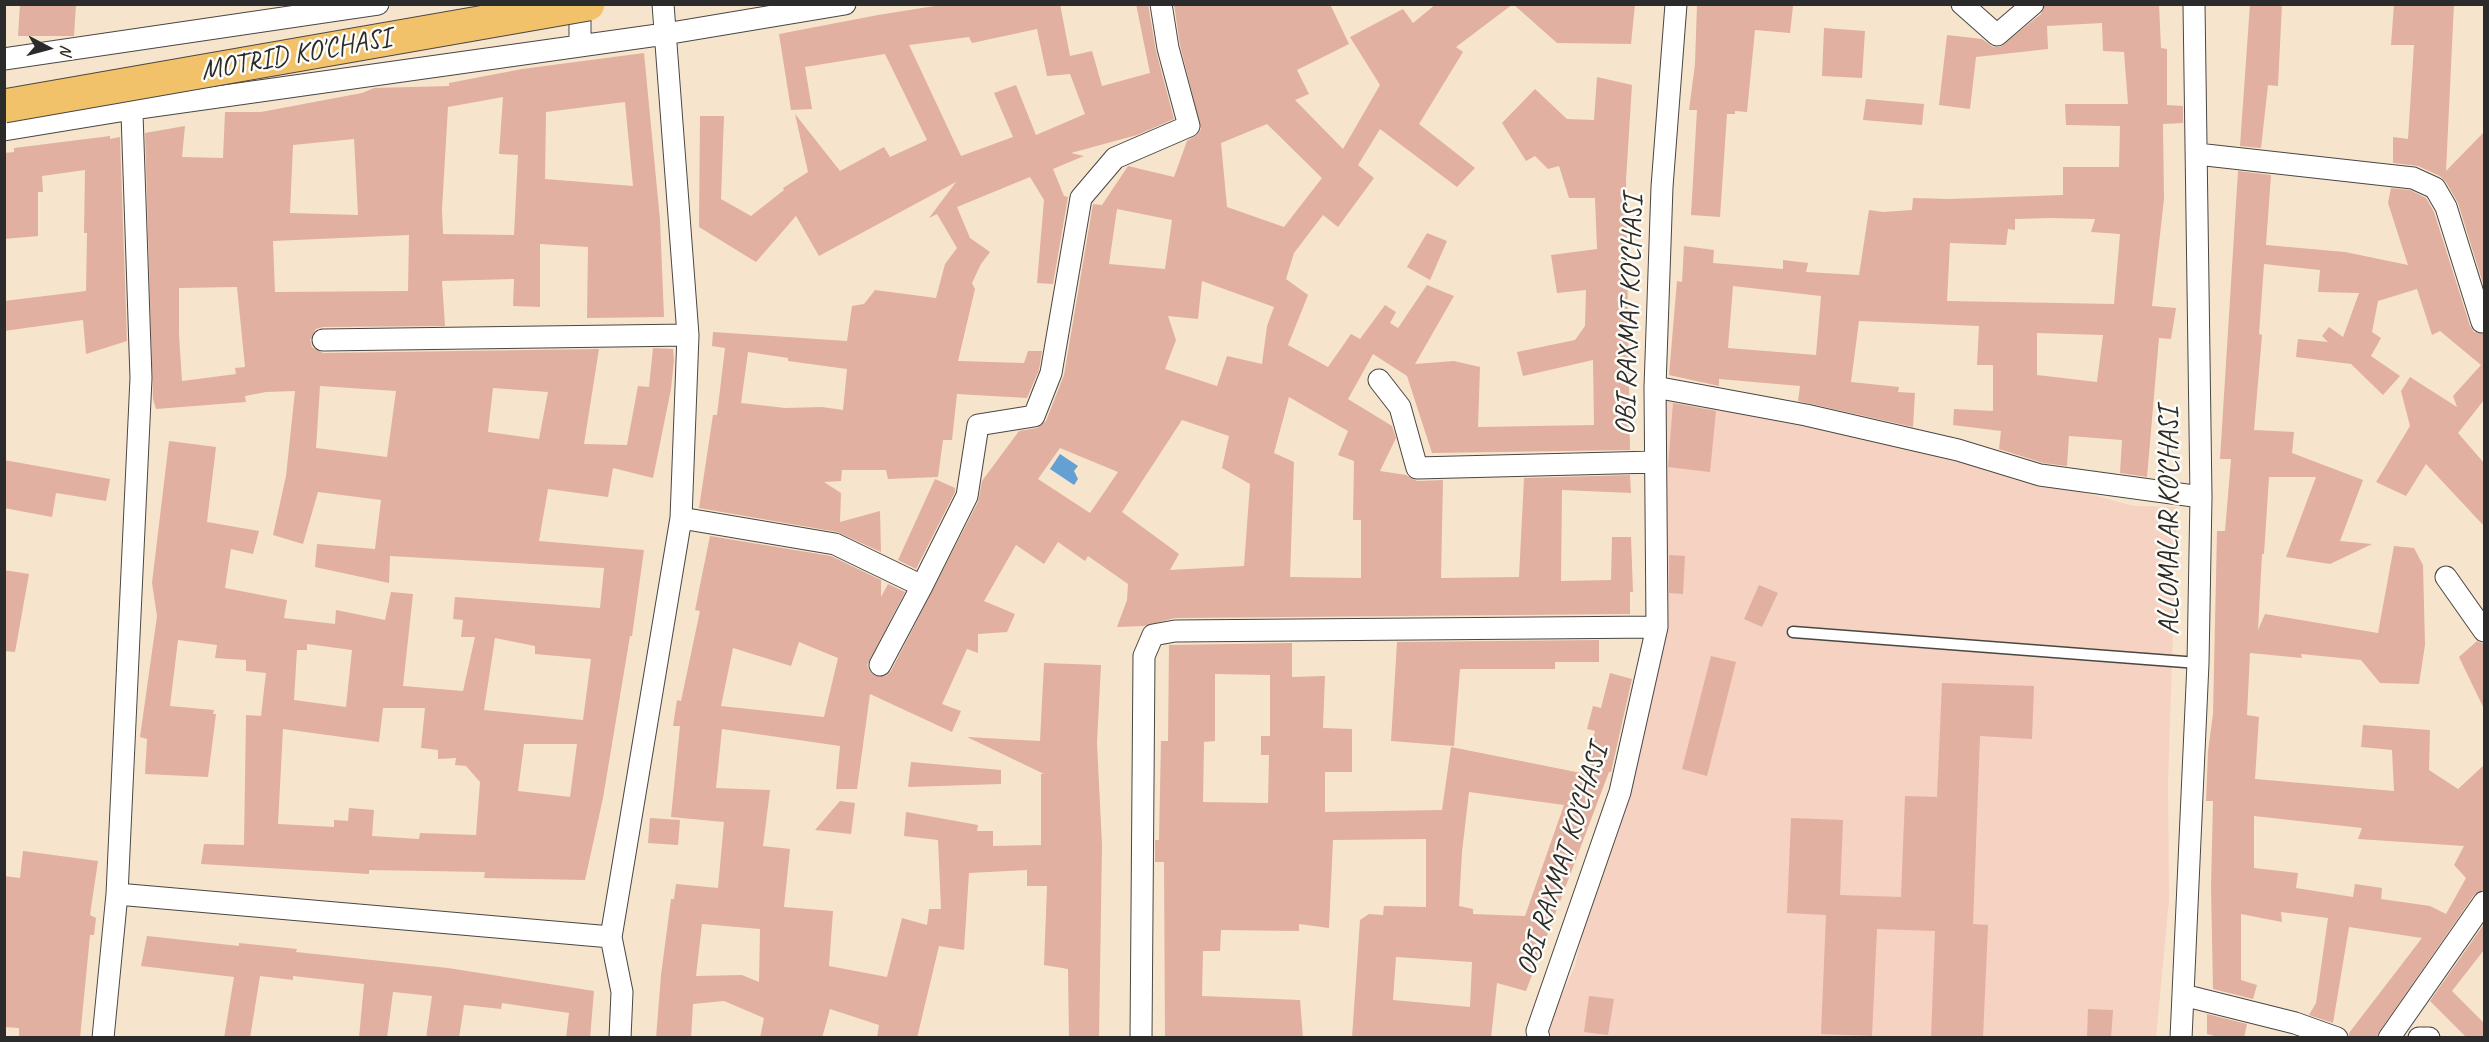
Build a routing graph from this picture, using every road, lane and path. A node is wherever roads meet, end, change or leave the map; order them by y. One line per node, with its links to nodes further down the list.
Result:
1 (378, 4): 13 (street)
2 (580, 4): 12 (street)
3 (588, 4): 14 (main road, MOTRID KO'CHASI, bridge)
4 (663, 4): 11 (street)
5 (845, 4): 11 (street)
6 (1161, 4): 27 (street)
7 (1676, 4): 22 (street, OBI RAXMAT KO'CHASI)
8 (1962, 4): 9 (street)
9 (2033, 4)
10 (2193, 4): 17 (street, ALLOMALAR KO'CHASI)
11 (665, 34): 12 (street); 19 (street)
12 (580, 44): 14 (street)
13 (4, 59)
14 (131, 96): 15 (main road, MOTRID KO'CHASI, bridge); 16 (street); 33 (street)
15 (4, 106)
16 (4, 130)
17 (2197, 154): 18 (street); 24 (street, ALLOMALAR KO'CHASI)
18 (2484, 321)
19 (688, 335): 20 (street); 25 (street)
20 (323, 339)
21 (1379, 380): 23 (street)
22 (1655, 387): 23 (street, OBI RAXMAT KO'CHASI); 24 (street)
23 (1655, 462): 28 (street, OBI RAXMAT KO'CHASI)
24 (2201, 497): 31 (street, ALLOMALAR KO'CHASI)
25 (681, 518): 27 (street); 35 (street)
26 (2446, 577): 30 (street)
27 (922, 586): 32 (street)
28 (1657, 627): 39 (street); 40 (street, OBI RAXMAT KO'CHASI)
29 (1793, 632): 31 (lane)
30 (2484, 632)
31 (2198, 663): 36 (street, ALLOMALAR KO'CHASI)
32 (880, 665)
33 (117, 894): 35 (street); 37 (street)
34 (2484, 902): 43 (street)
35 (611, 937): 38 (street)
36 (2183, 995): 41 (street, ALLOMALAR KO'CHASI); 42 (street)
37 (103, 1038)
38 (620, 1038)
39 (1141, 1038)
40 (1539, 1038)
41 (2181, 1038)
42 (2337, 1038)
43 (2389, 1038)
44 (2419, 1038): 45 (street)
45 (2429, 1038)

